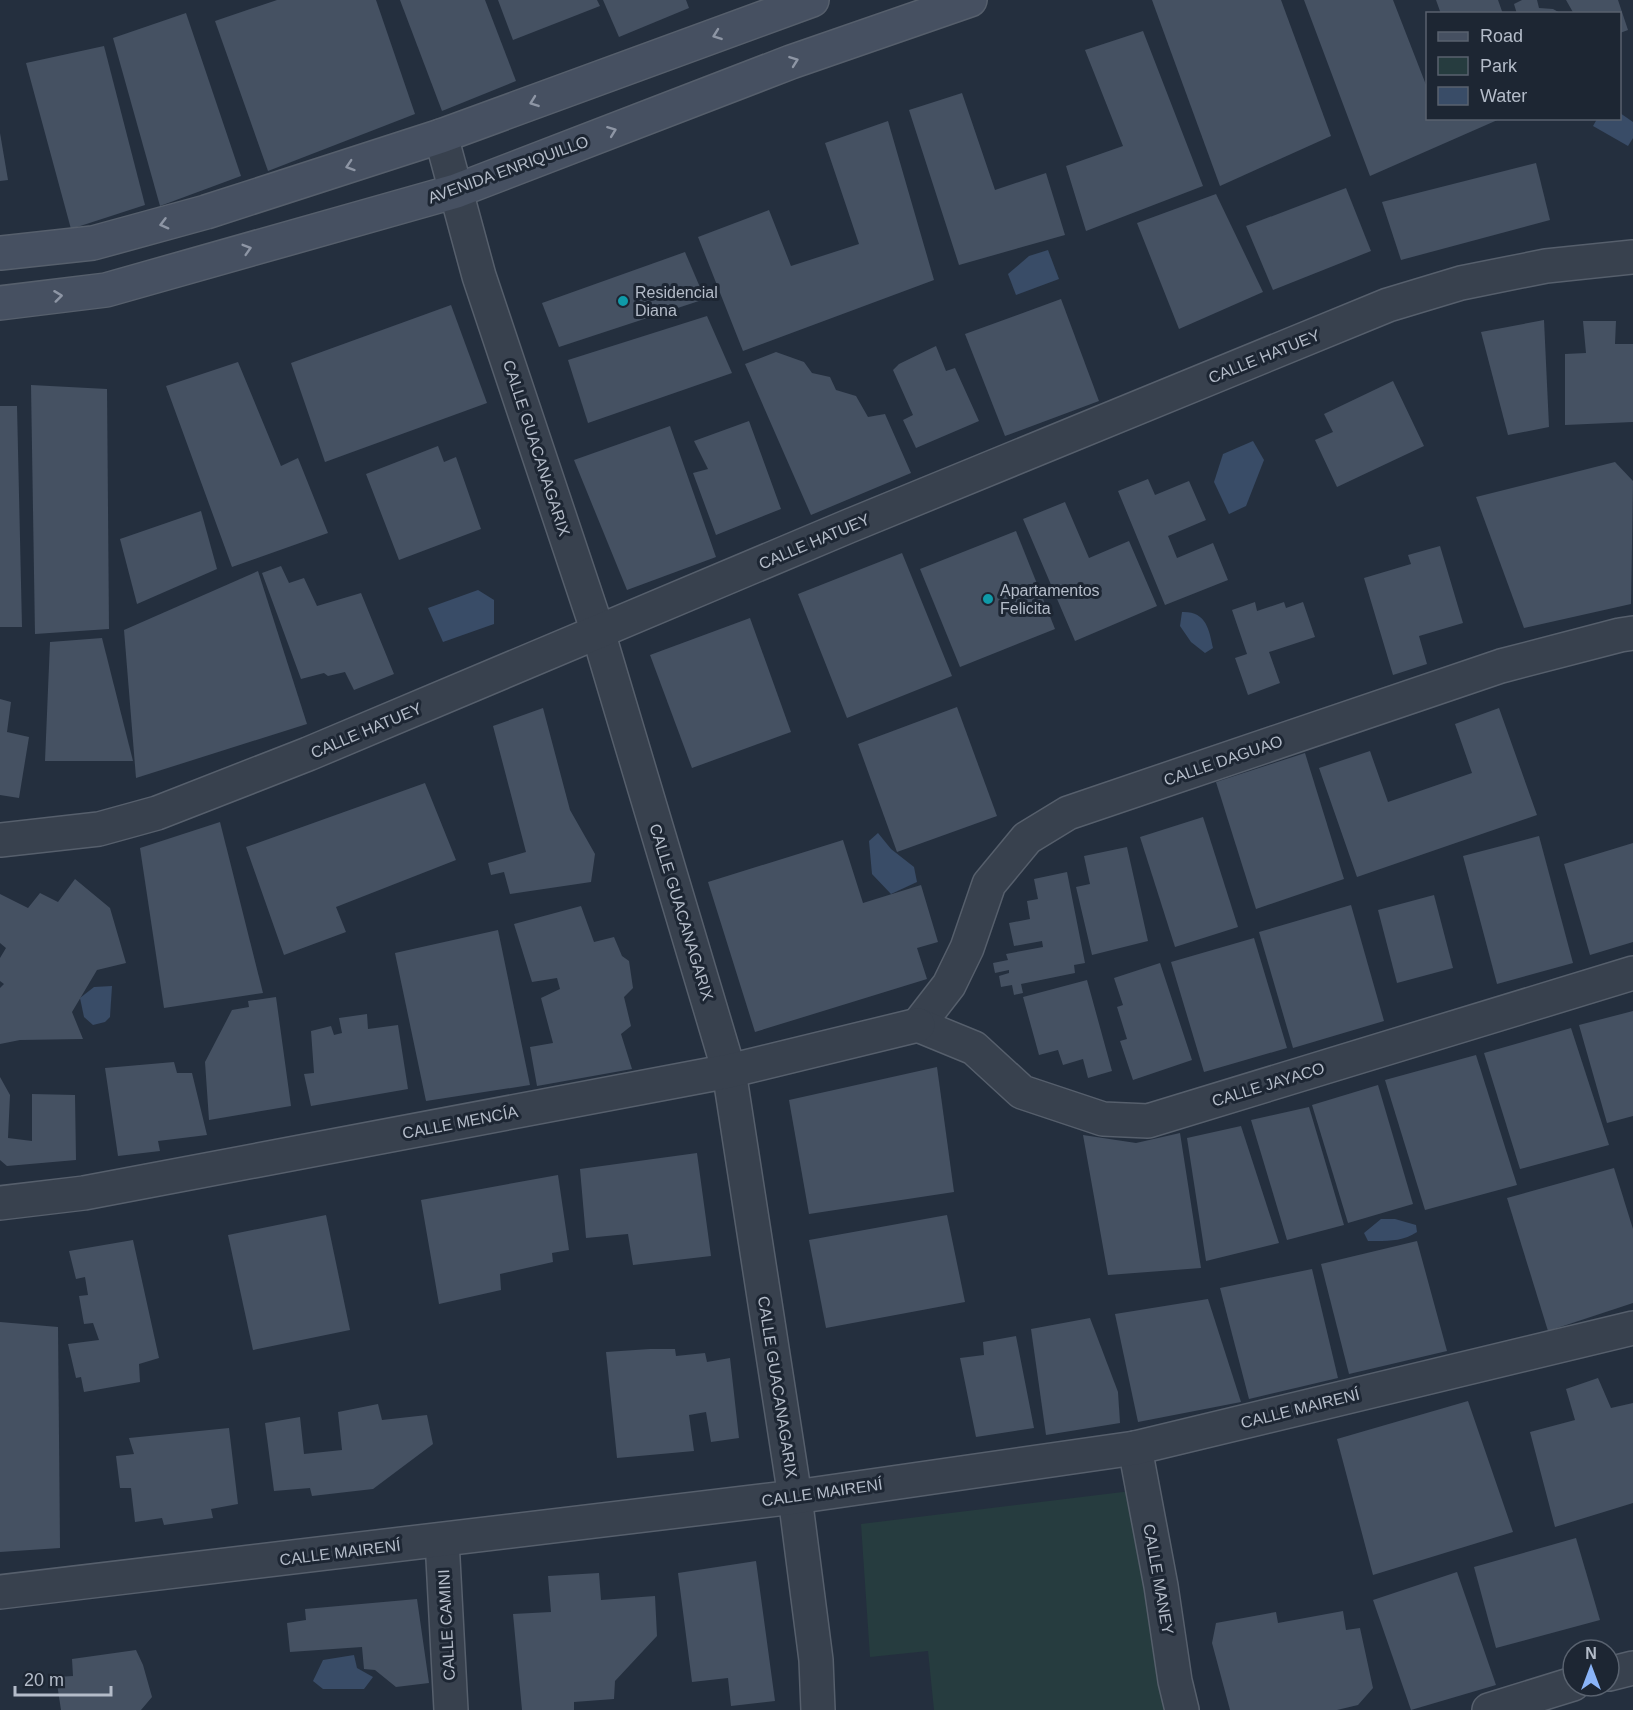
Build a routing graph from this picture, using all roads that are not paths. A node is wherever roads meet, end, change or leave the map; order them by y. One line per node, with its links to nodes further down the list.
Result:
1 (812, 0): 3 (main road, one-way to 3)
2 (970, 0): 4 (main road, AVENIDA ENRIQUILLO, one-way to 2)
3 (441, 136): 4 (street, CALLE GUACANAGARIX); 5 (main road, one-way to 5)
4 (456, 191): 7 (main road, AVENIDA ENRIQUILLO, one-way to 4); 8 (street, CALLE GUACANAGARIX)
5 (0, 253)
6 (1633, 257): 8 (street, CALLE HATUEY)
7 (0, 303)
8 (598, 632): 10 (street, CALLE HATUEY); 13 (street, CALLE GUACANAGARIX)
9 (1633, 633): 12 (street, CALLE DAGUAO)
10 (0, 840)
11 (1633, 974): 12 (street, CALLE JAYACO)
12 (918, 1025): 13 (street, CALLE MENCÍA)
13 (729, 1071): 14 (street, CALLE MENCÍA); 17 (street, CALLE GUACANAGARIX)
14 (0, 1203)
15 (1633, 1328): 16 (street, CALLE MAIRENÍ)
16 (1135, 1448): 17 (street, CALLE MAIRENÍ); 23 (street, CALLE MANEY)
17 (795, 1497): 18 (street, CALLE MAIRENÍ); 22 (street, CALLE GUACANAGARIX)
18 (442, 1540): 19 (street, CALLE MAIRENÍ); 21 (street, CALLE CAMINI)
19 (0, 1592)
20 (1561, 1688): 24 (street)
21 (451, 1710)
22 (818, 1710)
23 (1182, 1710)
24 (1489, 1710)

